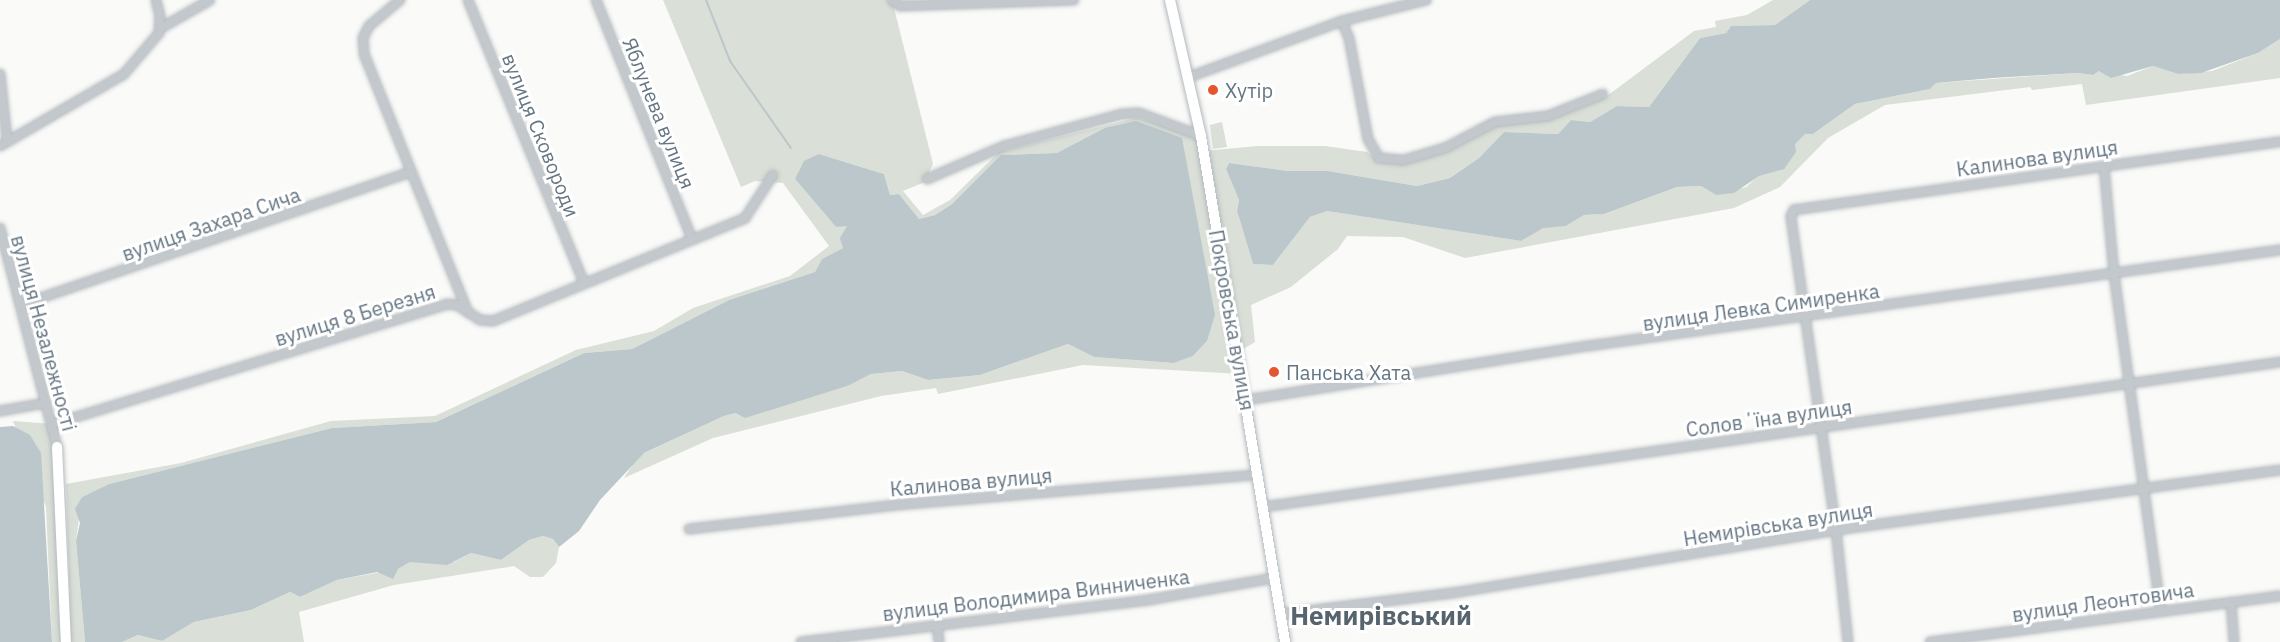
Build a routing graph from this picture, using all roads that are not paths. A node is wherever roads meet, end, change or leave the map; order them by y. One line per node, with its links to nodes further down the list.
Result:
1 (156, 0): 11 (street)
2 (210, 0): 11 (street)
3 (400, 0): 20 (street)
4 (468, 0): 27 (street, вулиця Сковороди)
5 (596, 0): 24 (street, Яблунева вулиця)
6 (892, 0): 7 (street)
7 (1074, 0)
8 (1170, 0): 13 (street, Покровська вулиця)
9 (1426, 0): 10 (street)
10 (1342, 21): 13 (street); 14 (street)
11 (160, 28): 16 (street)
12 (0, 74): 16 (street)
13 (1189, 77): 15 (street, Покровська вулиця)
14 (1603, 94)
15 (1201, 136): 22 (street); 33 (street, Покровська вулиця)
16 (7, 140): 18 (street)
17 (2280, 142): 19 (street, Калинова вулиця)
18 (0, 146)
19 (2104, 166): 26 (street); 30 (street, Калинова вулиця)
20 (411, 172): 28 (street, вулиця Захара Сича); 29 (street)
21 (773, 176): 24 (street, вулиця 8 Березня)
22 (927, 179)
23 (0, 228): 28 (street, вулиця Незалежності)
24 (692, 239): 27 (street, вулиця 8 Березня)
25 (2280, 250): 26 (street, вулиця Левка Симиренка)
26 (2114, 274): 30 (street, вулиця Левка Симиренка); 32 (street)
27 (585, 283): 29 (street, вулиця 8 Березня)
28 (20, 305): 34 (street, вулиця Незалежності)
29 (468, 313): 36 (street, вулиця 8 Березня)
30 (1806, 318): 33 (street, вулиця Левка Симиренка); 37 (street)
31 (2280, 362): 32 (street, Соловʼїна вулиця)
32 (2130, 384): 37 (street, Соловʼїна вулиця); 41 (street)
33 (1246, 400): 40 (street, Покровська вулиця)
34 (46, 403): 35 (street); 36 (street, вулиця Незалежності)
35 (0, 411)
36 (52, 424): 38 (street, вулиця Незалежності)
37 (1820, 427): 42 (street, Соловʼїна вулиця); 44 (street)
38 (57, 447): 51 (street)
39 (2280, 470): 41 (street, Немирівська вулиця)
40 (1258, 475): 42 (street, Покровська вулиця); 43 (street, Калинова вулиця)
41 (2146, 490): 44 (street, Немирівська вулиця); 48 (street)
42 (1263, 507): 45 (street, Покровська вулиця)
43 (688, 529)
44 (1836, 530): 49 (street, Немирівська вулиця); 55 (street)
45 (1274, 578): 49 (street, Покровська вулиця); 50 (street, вулиця Володимира Винниченка)
46 (2280, 596): 47 (street, вулиця Леонтовича)
47 (2231, 602): 48 (street, вулиця Леонтовича); 57 (street)
48 (2161, 611): 56 (street, вулиця Леонтовича)
49 (1281, 614): 54 (street, Покровська вулиця)
50 (937, 625): 52 (street, вулиця Володимира Винниченка); 53 (street)
51 (66, 642)
52 (801, 642)
53 (939, 642)
54 (1285, 642)
55 (1848, 642)
56 (1930, 642)
57 (2234, 642)

